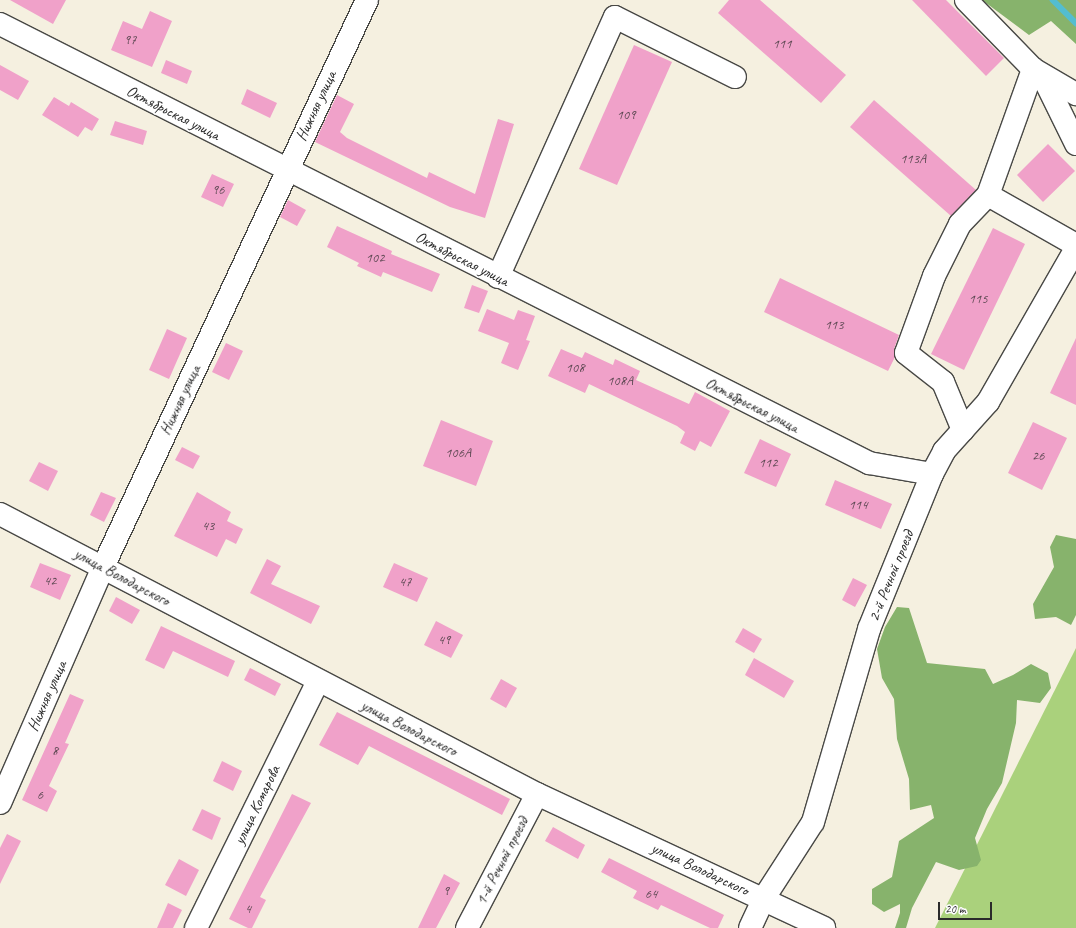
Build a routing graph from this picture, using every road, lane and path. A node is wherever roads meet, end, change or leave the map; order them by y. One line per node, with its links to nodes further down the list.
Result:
1 (366, 0): 8 (street, Нижняя улица)
2 (966, 0): 4 (street)
3 (0, 24): 8 (street, Октябрьская улица)
4 (1033, 69): 6 (street); 7 (street); 9 (street)
5 (735, 77): 11 (street)
6 (1076, 94)
7 (1076, 144)
8 (286, 171): 11 (street, Октябрьская улица); 15 (street, Нижняя улица)
9 (988, 195): 10 (street); 12 (street)
10 (1076, 245): 12 (street, 2-й Речной проезд)
11 (498, 277): 13 (street, Октябрьская улица)
12 (963, 430): 13 (street, 2-й Речной проезд)
13 (932, 474): 19 (street, 2-й Речной проезд)
14 (0, 514): 15 (street, улица Володарского)
15 (104, 567): 16 (street, улица Володарского); 18 (street, Нижняя улица)
16 (318, 681): 17 (street, улица Володарского); 20 (street, улица Комарова)
17 (537, 794): 19 (street, улица Володарского); 21 (street, 1-й Речной проезд)
18 (0, 803)
19 (764, 898): 22 (street, 2-й Речной проезд); 23 (street, улица Володарского)
20 (196, 928)
21 (468, 928)
22 (750, 928)
23 (824, 928)

